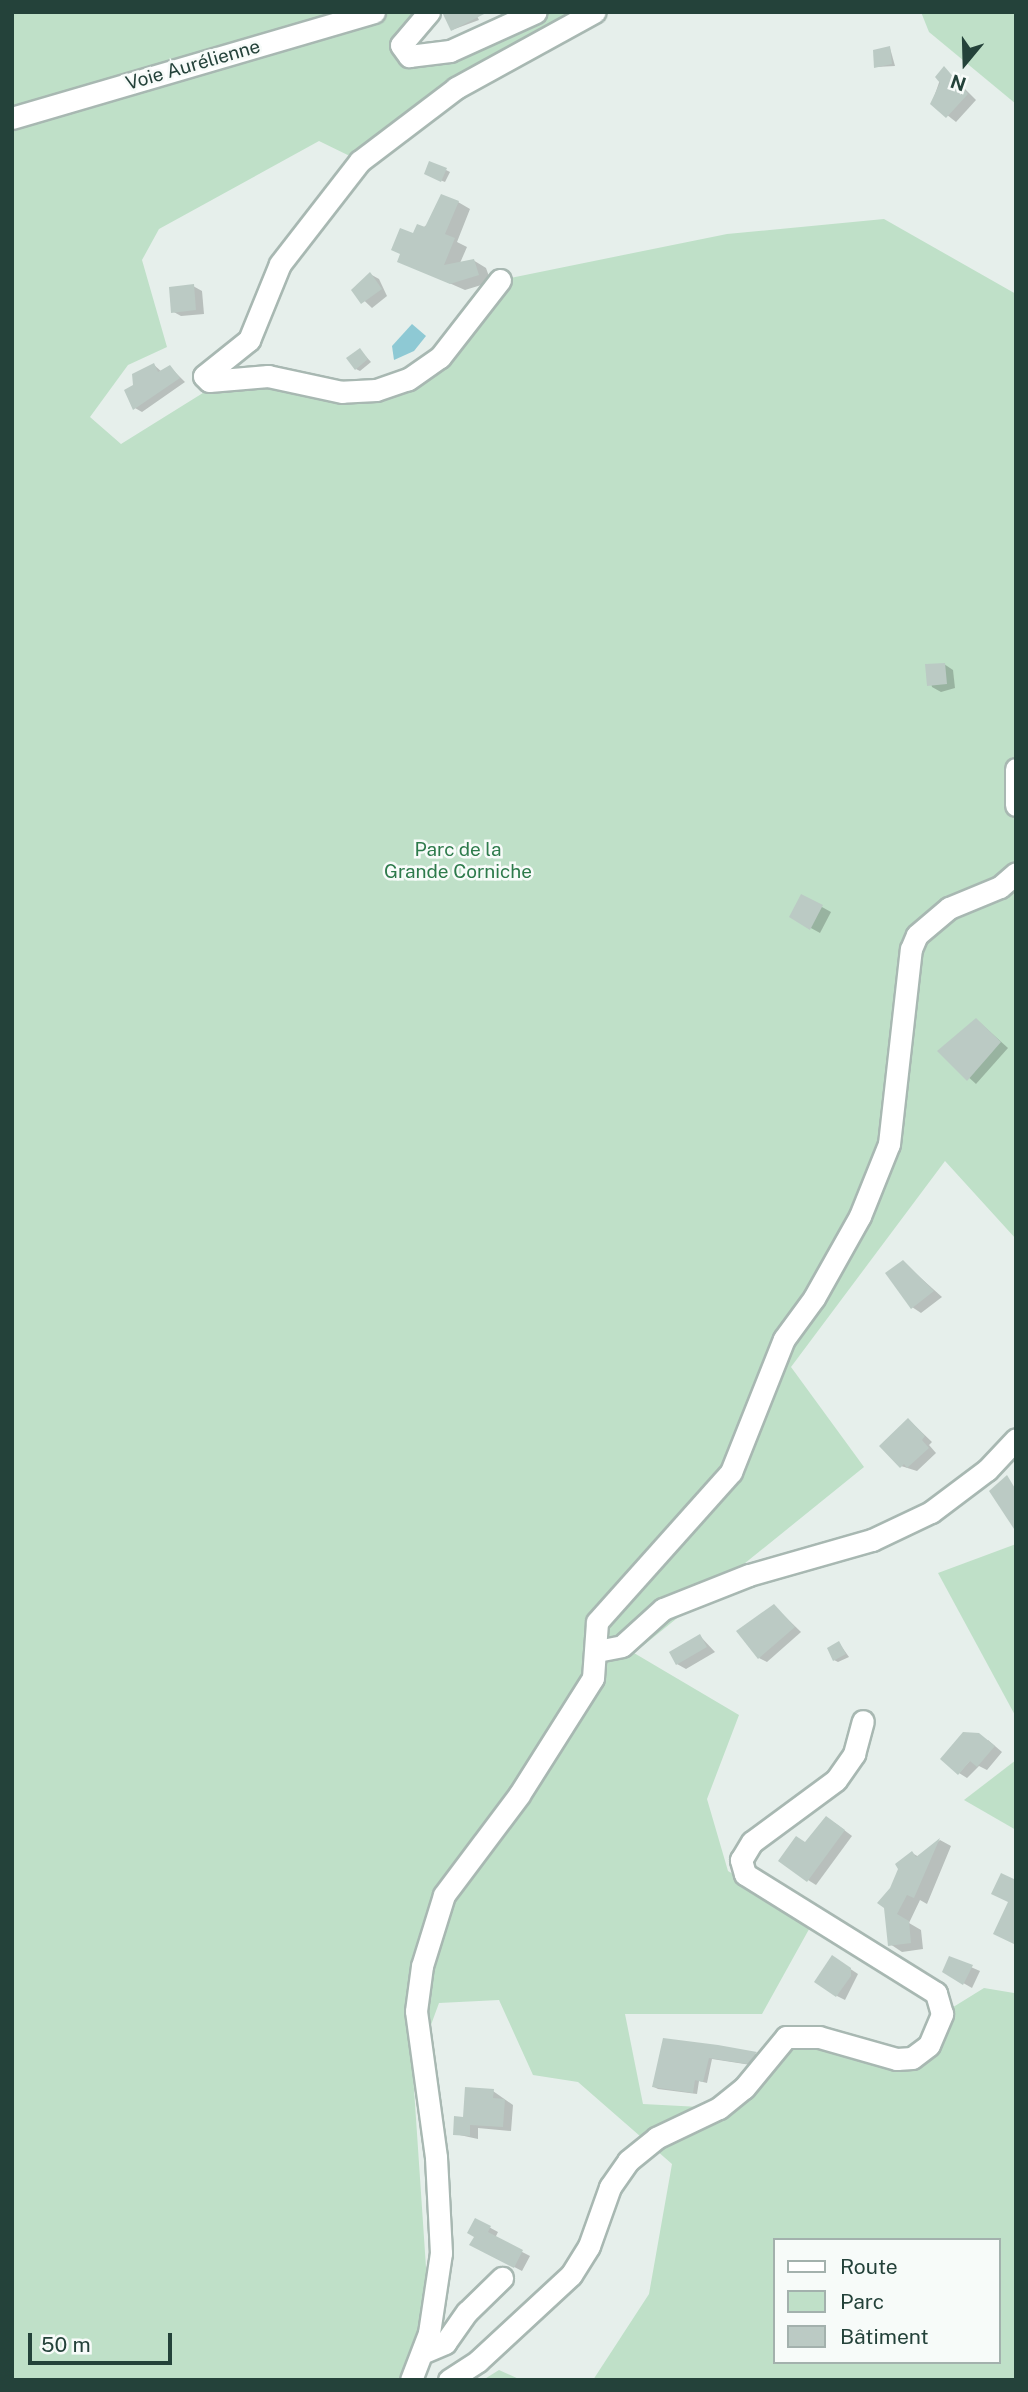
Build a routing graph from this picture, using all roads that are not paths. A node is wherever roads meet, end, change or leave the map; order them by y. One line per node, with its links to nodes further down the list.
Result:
1 (374, 12): 5 (street, Voie Aurélienne)
2 (429, 12): 3 (street)
3 (536, 12)
4 (594, 12): 6 (street)
5 (12, 117)
6 (500, 280)
7 (1015, 776): 8 (street)
8 (1016, 805)
9 (1016, 873): 11 (street)
10 (1016, 1439): 11 (street)
11 (597, 1651): 14 (street)
12 (863, 1721): 16 (street)
13 (502, 2278): 14 (street)
14 (424, 2352): 15 (street)
15 (411, 2380)
16 (449, 2380)

